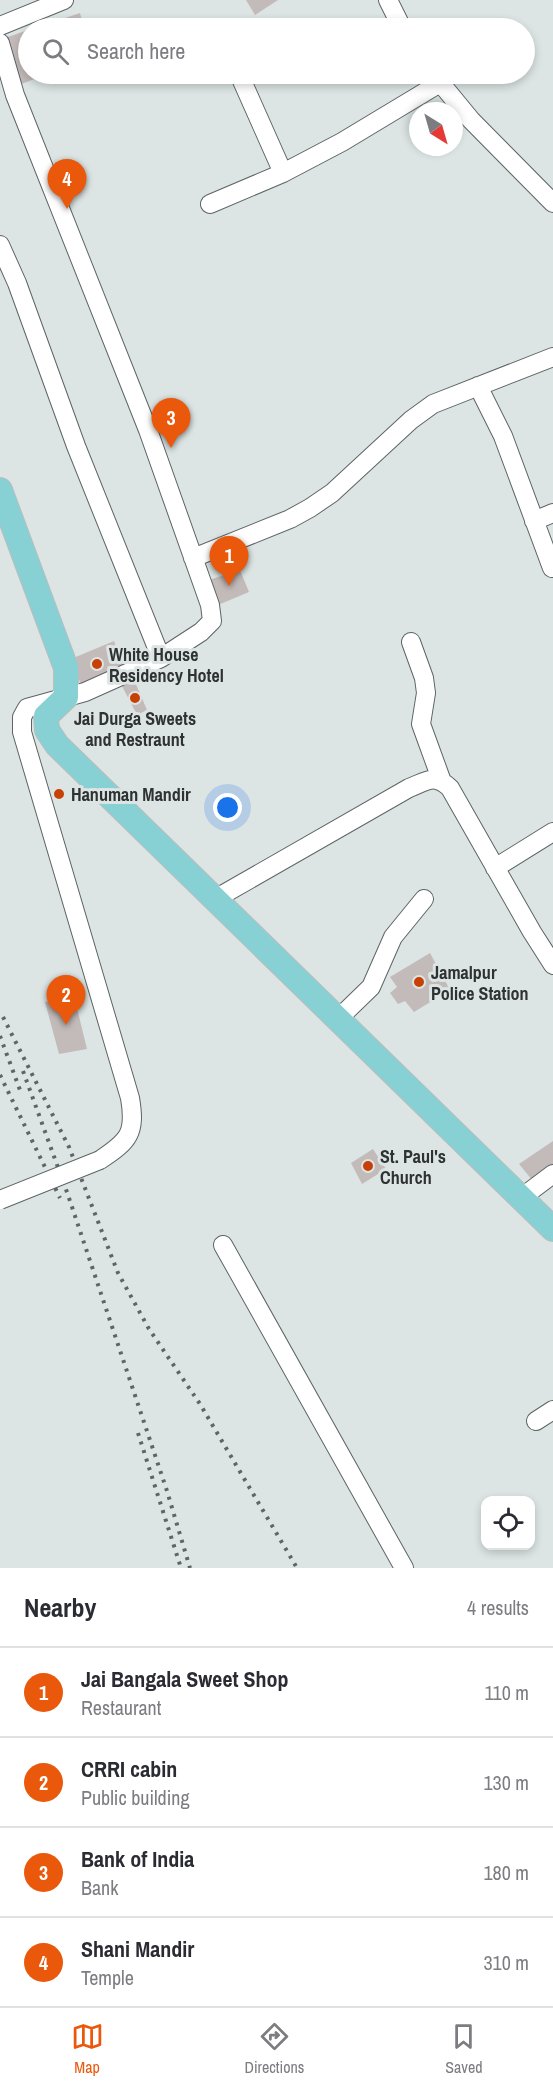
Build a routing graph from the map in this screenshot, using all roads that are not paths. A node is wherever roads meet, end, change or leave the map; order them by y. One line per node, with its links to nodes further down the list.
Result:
1 (64, 0): 3 (street)
2 (388, 0): 4 (street)
3 (20, 18)
4 (397, 18)
5 (18, 19): 6 (street)
6 (0, 26)
7 (0, 43): 20 (street)
8 (243, 84): 11 (street)
9 (428, 84): 11 (street)
10 (442, 84): 12 (street)
11 (283, 173): 13 (street)
12 (553, 203)
13 (210, 204)
14 (0, 245): 23 (street)
15 (553, 357): 16 (street)
16 (478, 386): 19 (street); 20 (street)
17 (0, 490): 24 (main road)
18 (553, 513): 19 (street)
19 (534, 521): 21 (street)
20 (193, 558): 23 (street)
21 (552, 568)
22 (411, 642): 27 (street)
23 (161, 658): 24 (street)
24 (66, 697): 25 (main road); 26 (street)
25 (57, 745): 26 (street); 30 (main road)
26 (27, 749): 36 (street, bridge)
27 (441, 779): 29 (street); 30 (street)
28 (553, 832): 29 (street)
29 (495, 868): 32 (street)
30 (214, 899): 33 (main road)
31 (424, 899): 33 (street)
32 (553, 965)
33 (338, 1019): 35 (main road)
34 (553, 1174): 35 (street)
35 (521, 1198): 37 (main road)
36 (0, 1200)
37 (553, 1229)
38 (223, 1245): 41 (street)
39 (553, 1410): 40 (street)
40 (536, 1421)
41 (404, 1568)

